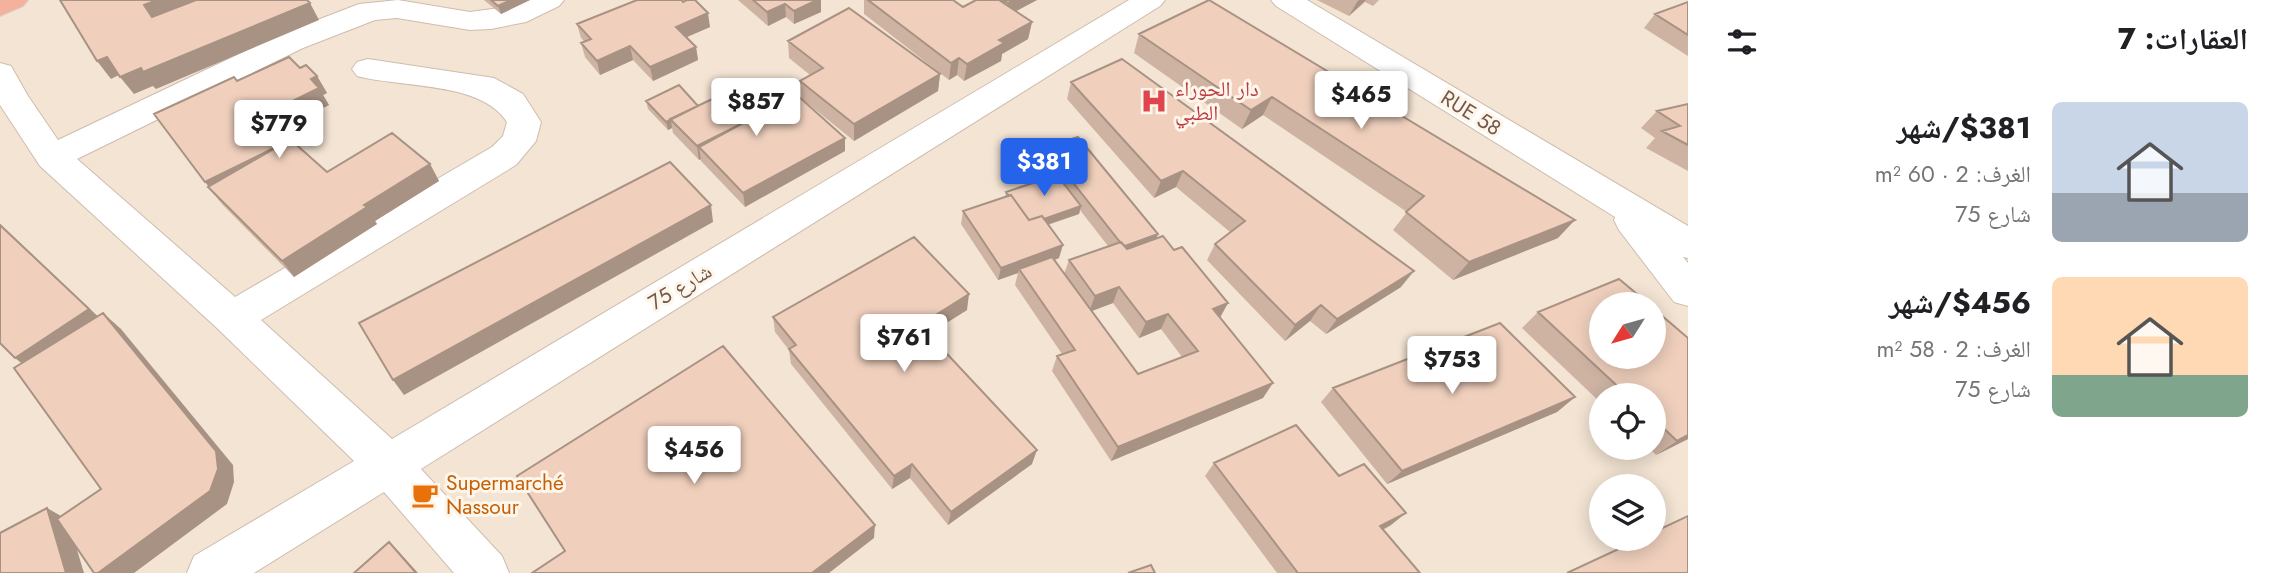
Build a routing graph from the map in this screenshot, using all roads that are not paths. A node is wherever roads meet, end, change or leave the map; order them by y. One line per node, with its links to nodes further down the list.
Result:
1 (13, 0): 5 (highway)
2 (550, 0): 8 (street)
3 (1150, 0): 13 (street, شارع 75)
4 (1286, 0): 9 (street, RUE 58)
5 (0, 7)
6 (368, 69): 12 (street)
7 (0, 76): 8 (street)
8 (52, 157): 12 (street)
9 (1620, 205): 10 (street, RUE 58); 11 (street)
10 (1688, 244)
11 (1688, 291)
12 (232, 318): 13 (street)
13 (389, 465): 14 (street, شارع 75); 15 (street)
14 (211, 573)
15 (485, 573)

